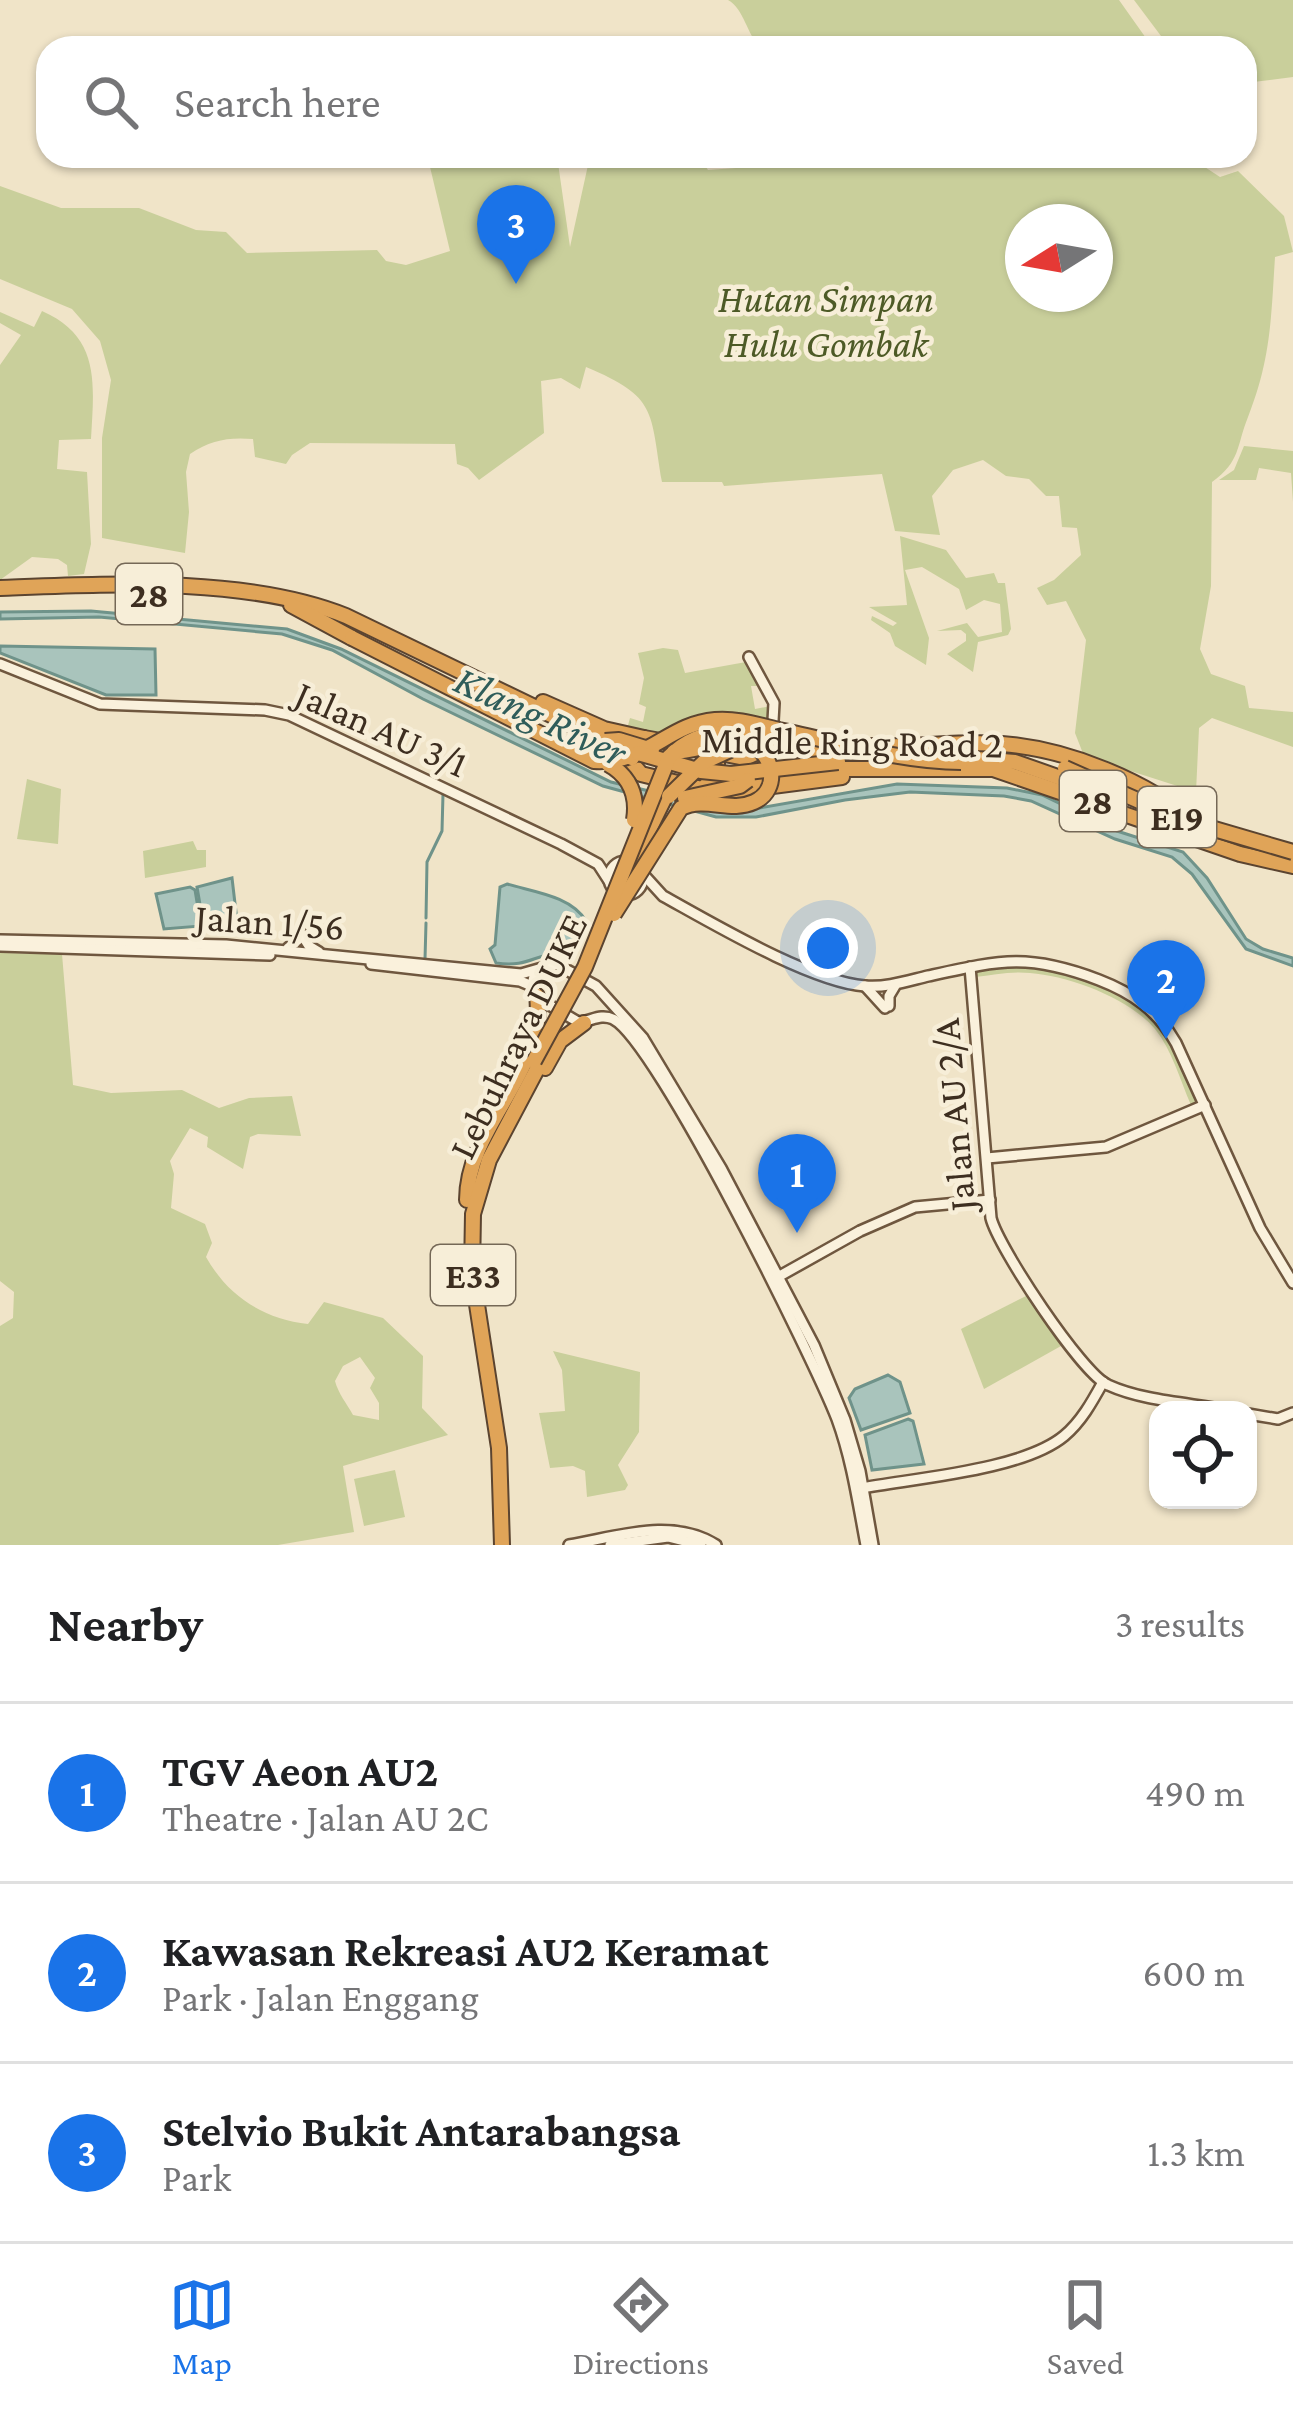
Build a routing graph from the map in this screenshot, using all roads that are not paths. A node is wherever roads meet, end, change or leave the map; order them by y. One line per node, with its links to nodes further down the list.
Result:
1 (2, 594): 2 (highway, Middle Ring Road 2 / 28); 8 (highway, Middle Ring Road 2 / 28)
2 (291, 605): 7 (highway, bridge); 8 (highway, Middle Ring Road 2 / 28)
3 (749, 657): 5 (main road)
4 (0, 664): 20 (main road, Jalan AU 3/1)
5 (732, 731): 9 (main road); 12 (main road)
6 (644, 738): 8 (highway); 9 (highway); 16 (highway)
7 (830, 740): 21 (highway, E19, bridge); 27 (highway, bridge)
8 (598, 746): 14 (highway, Middle Ring Road 2 / 28, bridge); 16 (highway); 17 (highway, Middle Ring Road 2 / 28, bridge); 23 (highway, bridge); 24 (highway, bridge)
9 (689, 746): 12 (highway)
10 (883, 747): 11 (highway); 13 (highway); 28 (highway, bridge)
11 (988, 750): 14 (highway, Middle Ring Road 2 / 28); 21 (highway, Middle Ring Road 2 / 28); 21 (highway, E19, bridge)
12 (713, 752): 13 (highway); 18 (highway)
13 (745, 758): 17 (highway)
14 (839, 765): 15 (highway, Middle Ring Road 2 / 28); 17 (highway, Middle Ring Road 2 / 28, bridge)
15 (889, 768): 17 (highway); 21 (highway, Middle Ring Road 2 / 28)
16 (659, 783): 18 (highway); 19 (highway, bridge)
17 (743, 786): 18 (highway); 23 (highway, bridge)
18 (702, 789)
19 (652, 815): 22 (highway); 23 (highway)
20 (590, 859): 22 (main road, Jalan AU 3/1); 24 (main road, Jalan AU 3/1)
21 (1293, 859)
22 (621, 862): 23 (main road, Jalan AU 3/1); 24 (main road)
23 (643, 868): 25 (main road); 26 (main road); 27 (highway, bridge)
24 (610, 883): 25 (main road); 28 (highway, bridge)
25 (634, 893): 26 (main road)
26 (663, 896): 35 (main road)
27 (614, 914): 45 (highway, Lebuhraya DUKE / E33, bridge)
28 (597, 939): 41 (highway, Lebuhraya DUKE / E33, bridge)
29 (0, 943): 30 (main road, Jalan 1/56); 36 (main road, Jalan 1/56)
30 (283, 950): 31 (main road, Jalan 1/56); 31 (main road)
31 (322, 953): 33 (main road, Jalan 1/56)
32 (970, 967): 34 (main road); 39 (main road); 40 (main road, Jalan AU 2/A)
33 (535, 971): 36 (main road); 37 (main road, Jalan 1/56)
34 (905, 981): 35 (main road); 35 (main road)
35 (864, 986)
36 (534, 991): 38 (main road); 41 (highway)
37 (603, 997): 38 (main road); 43 (main road)
38 (589, 1020): 45 (highway); 46 (main road)
39 (1204, 1105): 40 (main road); 47 (main road)
40 (987, 1158): 42 (main road, Jalan AU 2/A)
41 (467, 1200): 55 (highway, Lebuhraya DUKE / E33)
42 (990, 1200): 44 (main road); 48 (main road, Jalan AU 2/A)
43 (771, 1262): 44 (main road); 46 (main road)
44 (793, 1268): 46 (main road)
45 (472, 1272): 55 (highway, Lebuhraya DUKE / E33)
46 (778, 1282): 52 (main road); 54 (main road)
47 (1293, 1282)
48 (1102, 1382): 49 (main road); 53 (main road)
49 (1187, 1401)
50 (1293, 1413): 51 (main road)
51 (1257, 1416)
52 (860, 1472): 53 (main road); 54 (main road)
53 (880, 1484): 54 (main road)
54 (861, 1492): 60 (main road)
55 (498, 1545)
56 (569, 1545): 59 (main road)
57 (610, 1545): 58 (main road)
58 (701, 1545)
59 (716, 1545)
60 (869, 1545)

